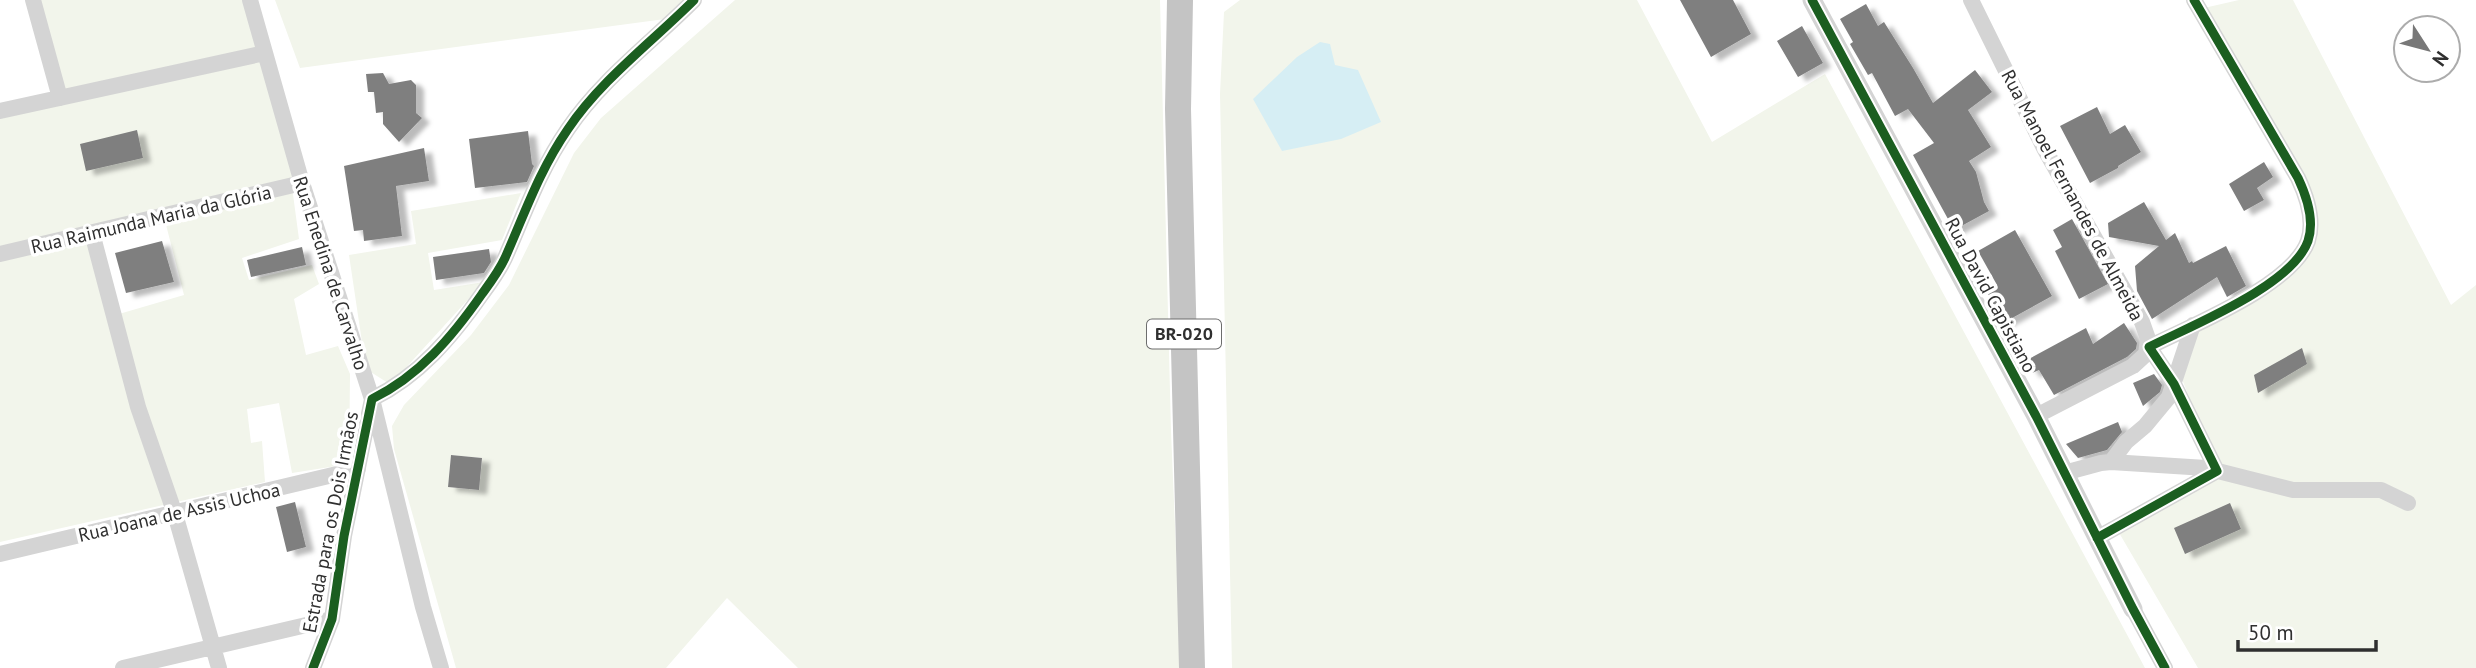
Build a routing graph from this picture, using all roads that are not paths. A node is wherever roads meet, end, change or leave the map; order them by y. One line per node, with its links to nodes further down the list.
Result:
1 (33, 0): 9 (street)
2 (250, 0): 8 (street, Rua Enedina de Carvalho)
3 (694, 0): 17 (street, Estrada para os Dois Irmãos)
4 (1180, 0): 34 (highway, BR-020)
5 (1812, 0): 18 (street, Rua David Capistiano)
6 (1971, 0): 15 (street, Rua Manoel Fernandes de Almeida)
7 (2194, 0): 14 (street)
8 (265, 53): 9 (street); 11 (street, Rua Enedina de Carvalho)
9 (60, 98): 10 (street)
10 (0, 111)
11 (302, 183): 12 (street, Rua Raimunda Maria da Glória); 17 (street, Rua Enedina de Carvalho)
12 (92, 233): 13 (street, Rua Raimunda Maria da Glória); 24 (street)
13 (0, 254)
14 (2193, 325): 15 (street); 16 (street)
15 (2148, 347): 16 (street); 18 (street, Rua Manoel Fernandes de Almeida)
16 (2174, 384): 19 (street); 21 (street)
17 (372, 400): 20 (street, Estrada para os Dois Irmãos); 33 (street, Rua Enedina de Carvalho)
18 (2036, 416): 22 (street, Rua David Capistiano)
19 (2111, 462): 21 (street); 22 (street)
20 (358, 469): 24 (street, Rua Joana de Assis Uchoa); 28 (street, Estrada para os Dois Irmãos)
21 (2217, 471): 23 (street); 25 (street)
22 (2064, 473): 25 (street, Rua David Capistiano)
23 (2408, 503)
24 (175, 514): 26 (street, Rua Joana de Assis Uchoa); 29 (street)
25 (2097, 537): 27 (street, Rua David Capistiano)
26 (0, 554)
27 (2133, 609): 35 (street)
28 (332, 619): 29 (street); 32 (street, Estrada para os Dois Irmãos)
29 (212, 647): 30 (street); 31 (street)
30 (123, 668)
31 (219, 668)
32 (313, 668)
33 (442, 668)
34 (1192, 668)
35 (2165, 668)

